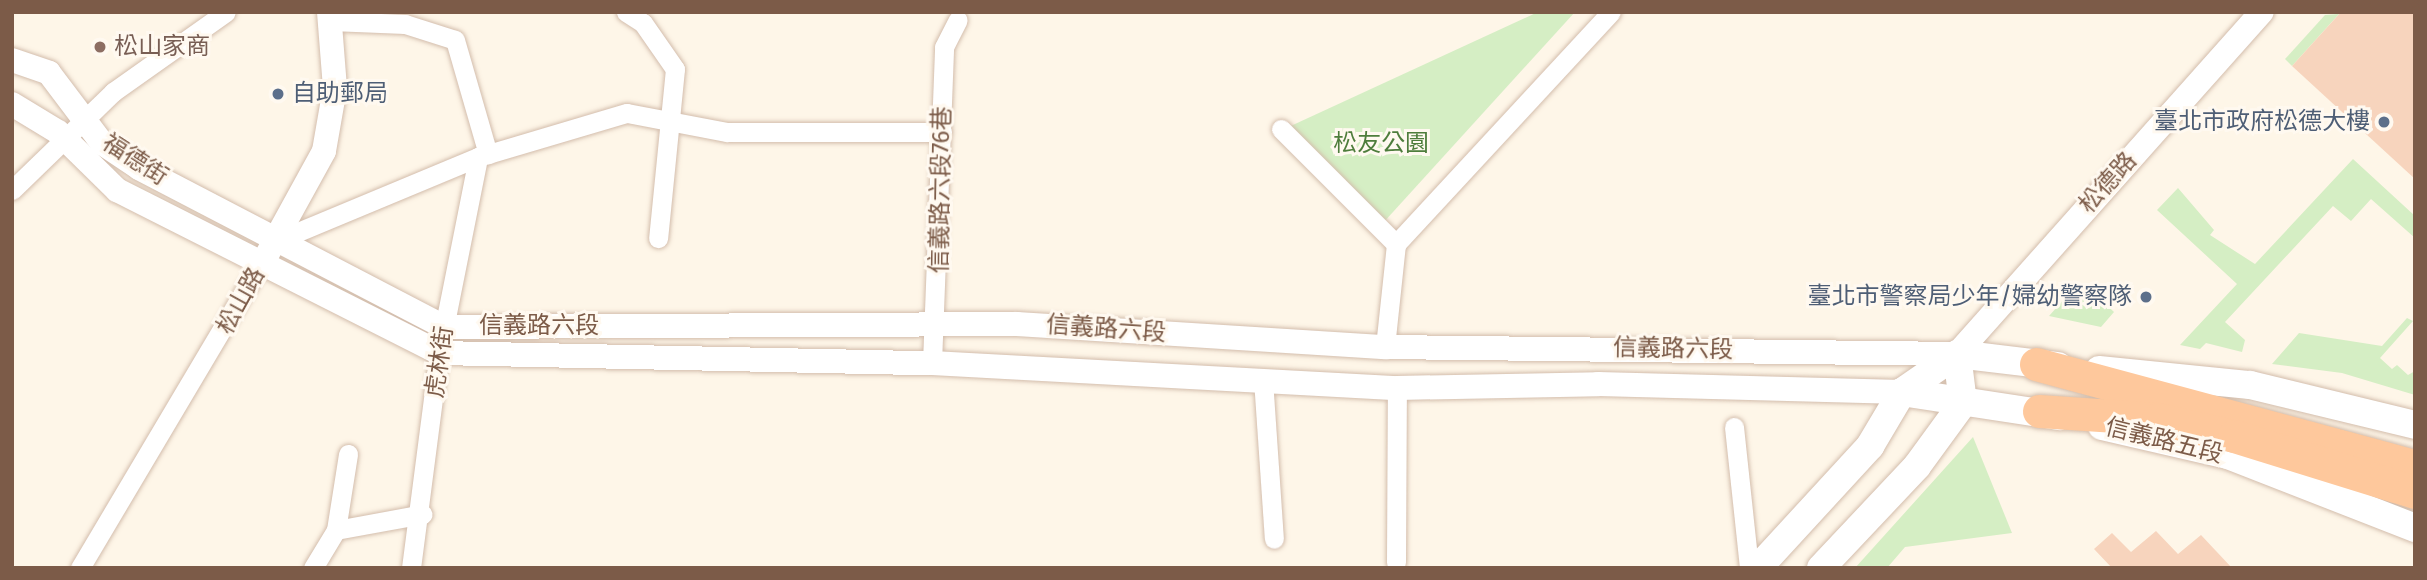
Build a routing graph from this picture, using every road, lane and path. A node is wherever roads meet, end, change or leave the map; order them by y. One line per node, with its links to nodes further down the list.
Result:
1 (226, 12): 9 (street)
2 (626, 12): 10 (street)
3 (1611, 12): 18 (street)
4 (2262, 12): 24 (street, 松德路)
5 (330, 17): 14 (street); 17 (street, 松山路)
6 (958, 20): 12 (street, 信義路六段76巷)
7 (12, 60): 9 (street, 福德街)
8 (12, 104): 13 (street, 福德街)
9 (86, 123): 13 (street); 17 (street, 福德街)
10 (669, 124): 12 (street); 14 (street); 16 (street)
11 (1282, 129): 18 (street)
12 (942, 132): 20 (street, 信義路六段76巷)
13 (66, 142): 15 (street); 19 (street, 福德街)
14 (483, 155): 17 (street); 21 (street, 虎林街)
15 (12, 191)
16 (658, 238)
17 (276, 241): 19 (street, 松山路); 21 (street, 信義路六段)
18 (1396, 244): 22 (street)
19 (260, 265): 23 (street, 信義路六段); 42 (street, 松山路)
20 (937, 324): 21 (street, 信義路六段); 22 (street, 信義路六段); 25 (street, 信義路六段76巷)
21 (444, 327): 23 (street, 虎林街)
22 (1385, 346): 24 (street, 信義路六段)
23 (439, 353): 25 (street, 信義路六段); 37 (street, 虎林街)
24 (1956, 354): 26 (main road); 29 (main road, 松德路); 30 (main road)
25 (932, 363): 27 (street, 信義路六段)
26 (2036, 363): 32 (main road); 35 (highway)
27 (1263, 379): 28 (street, 信義路六段); 40 (street)
28 (1397, 388): 29 (street, 信義路六段); 41 (street)
29 (1902, 392): 30 (main road, 信義路五段); 46 (main road, 松德路)
30 (1963, 402): 31 (main road, 信義路五段); 47 (main road)
31 (2039, 411): 36 (highway); 38 (main road, 信義路五段)
32 (2415, 425)
33 (1734, 428): 45 (street)
34 (348, 454): 39 (street)
35 (2415, 466)
36 (2415, 492)
37 (423, 514): 39 (street); 44 (street, 虎林街)
38 (2415, 528)
39 (335, 530): 43 (street)
40 (1274, 539)
41 (1396, 562)
42 (80, 568)
43 (313, 568)
44 (411, 568)
45 (1749, 568)
46 (1758, 568)
47 (1821, 568)

